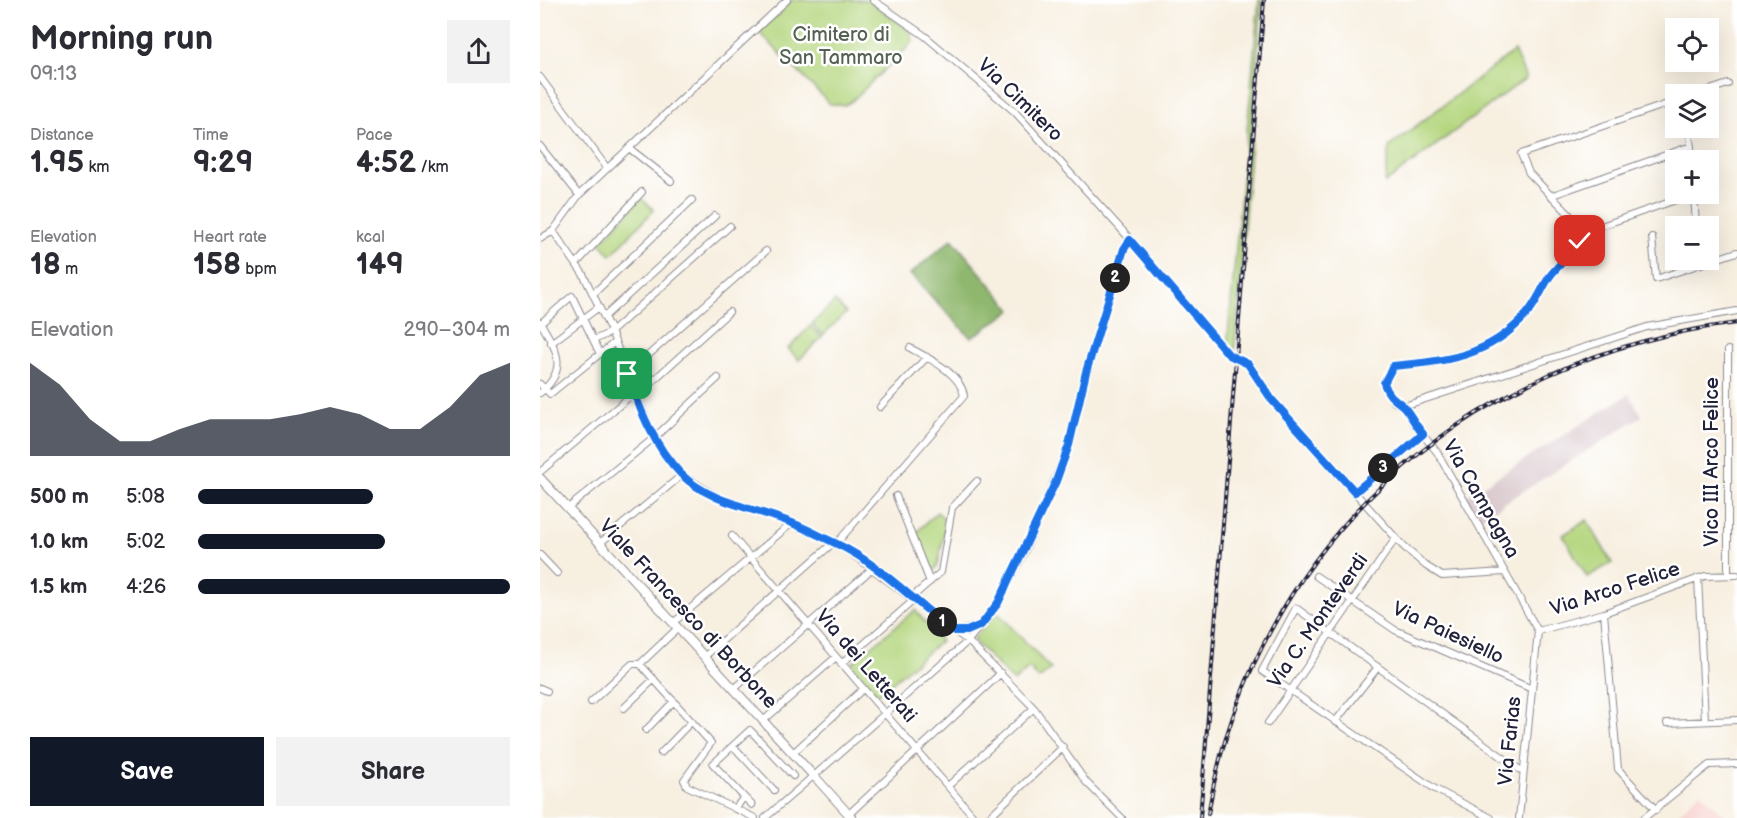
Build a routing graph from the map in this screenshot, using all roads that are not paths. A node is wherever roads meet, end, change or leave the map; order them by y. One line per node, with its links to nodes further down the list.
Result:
1 (787, 0): 10 (street)
2 (873, 0): 25 (street, Via Cimitero)
3 (540, 77): 12 (street)
4 (1728, 84): 5 (street)
5 (1719, 87)
6 (1665, 106): 16 (street)
7 (1690, 138): 9 (street)
8 (540, 146): 15 (street)
9 (1691, 146): 11 (street); 16 (street)
10 (629, 148): 12 (street); 13 (street)
11 (1691, 150)
12 (607, 168): 15 (street)
13 (671, 181)
14 (642, 192): 29 (street)
15 (579, 195): 21 (street)
16 (1550, 196): 22 (street)
17 (692, 200): 31 (street)
18 (1665, 204): 22 (street)
19 (715, 216): 35 (street)
20 (730, 226): 38 (street)
21 (553, 231): 24 (street); 29 (street)
22 (1581, 232): 50 (street, Via Campagna)
23 (1652, 237): 30 (street)
24 (540, 239)
25 (1130, 240): 58 (street, Via Cimitero); 81 (street)
26 (766, 251): 46 (street)
27 (1737, 252): 28 (street)
28 (1719, 257)
29 (577, 263): 31 (street)
30 (1678, 270)
31 (593, 294): 32 (street)
32 (599, 307): 35 (street); 36 (street)
33 (1737, 311): 50 (street)
34 (729, 312): 49 (street)
35 (604, 317): 38 (street)
36 (583, 319): 37 (street); 39 (street); 41 (street)
37 (541, 322): 41 (street)
38 (611, 332): 39 (street); 40 (street)
39 (594, 340): 44 (street)
40 (615, 342): 44 (street); 46 (street)
41 (551, 344): 48 (street)
42 (910, 348): 45 (street)
43 (1728, 350): 71 (street, Vico III Arco Felice)
44 (600, 354): 48 (street)
45 (927, 357): 51 (street); 65 (street)
46 (627, 374): 49 (street)
47 (718, 378): 53 (street)
48 (542, 388)
49 (635, 394): 53 (street); 54 (street)
50 (1404, 406): 52 (street, Via Campagna)
51 (880, 407)
52 (1423, 434): 58 (street); 69 (street, Via Campagna)
53 (655, 437): 55 (street); 60 (street)
54 (540, 472)
55 (682, 475): 61 (street); 64 (street)
56 (540, 478): 60 (street, Viale Francesco di Borbone)
57 (977, 481): 75 (street)
58 (1355, 492): 63 (street, Via Cimitero)
59 (896, 496): 75 (street)
60 (568, 508): 64 (street, Viale Francesco di Borbone)
61 (792, 523): 65 (street); 67 (street)
62 (732, 536): 67 (street, Via dei Letterati)
63 (1396, 538): 69 (street, Via Cimitero); 78 (street, Via C. Monteverdi)
64 (600, 543): 82 (street, Viale Francesco di Borbone)
65 (835, 543): 68 (street); 76 (street)
66 (540, 555): 70 (street)
67 (751, 559): 76 (street, Via dei Letterati); 82 (street)
68 (873, 568): 77 (street); 80 (street)
69 (1504, 572): 84 (street, Via Campagna)
70 (557, 573)
71 (1728, 574): 72 (street, Via Arco Felice); 74 (street, Via Arco Felice)
72 (1737, 575)
73 (1316, 576): 78 (street, Via Paiesiello)
74 (1698, 578): 79 (street, Via Arco Felice); 108 (street)
75 (930, 582): 77 (street)
76 (779, 591): 80 (street, Via dei Letterati); 87 (street)
77 (912, 599): 83 (street); 90 (street)
78 (1354, 600): 85 (street, Via C. Monteverdi); 97 (street, Via Paiesiello)
79 (1604, 614): 84 (street, Via Arco Felice); 127 (street)
80 (808, 625): 88 (street, Via dei Letterati); 95 (street)
81 (981, 625): 83 (street); 86 (street)
82 (676, 626): 87 (street, Viale Francesco di Borbone); 89 (street)
83 (954, 631): 86 (street)
84 (1538, 631): 97 (street, Via Farias)
85 (1331, 634): 91 (street); 99 (street, Via C. Monteverdi); 99 (street)
86 (969, 641): 92 (street); 104 (street)
87 (704, 657): 95 (street, Viale Francesco di Borbone)
88 (836, 657): 90 (street, Via dei Letterati); 107 (street)
89 (640, 663): 93 (street); 101 (street)
90 (841, 663): 96 (street, Via dei Letterati)
91 (1378, 667): 109 (street); 119 (street)
92 (1001, 673): 103 (street); 115 (street)
93 (654, 679): 100 (street); 102 (street)
94 (540, 688): 98 (street)
95 (734, 689): 107 (street, Viale Francesco di Borbone)
96 (863, 689): 104 (street, Via dei Letterati); 117 (street)
97 (1532, 689): 119 (street, Via Farias)
98 (547, 691)
99 (1290, 692): 109 (street); 110 (street, Via C. Monteverdi)
100 (674, 701): 106 (street); 112 (street)
101 (591, 702)
102 (624, 708)
103 (1034, 708): 114 (street); 122 (street)
104 (884, 713): 115 (street, Via dei Letterati); 121 (street)
105 (1737, 720): 108 (street)
106 (692, 721): 116 (street); 126 (street)
107 (763, 721): 117 (street, Viale Francesco di Borbone)
108 (1705, 721): 111 (street)
109 (1335, 722): 134 (street)
110 (1268, 723)
111 (1667, 723)
112 (646, 730)
113 (733, 746): 120 (street); 123 (street); 124 (street)
114 (1065, 749): 132 (street); 133 (street)
115 (917, 751): 122 (street, Via dei Letterati); 128 (street)
116 (661, 753)
117 (792, 753): 121 (street, Viale Francesco di Borbone)
118 (1737, 764): 127 (street)
119 (1523, 772): 135 (street, Via Farias)
120 (793, 776)
121 (814, 776): 128 (street, Viale Francesco di Borbone); 130 (street)
122 (948, 786): 131 (street, Via dei Letterati)
123 (774, 790)
124 (744, 797): 125 (street); 126 (street)
125 (752, 805)
126 (735, 809): 129 (street)
127 (1656, 810): 136 (street)
128 (850, 816)
129 (755, 818)
130 (765, 818)
131 (975, 818)
132 (988, 818)
133 (1122, 818)
134 (1491, 818)
135 (1519, 818)
136 (1644, 818)

